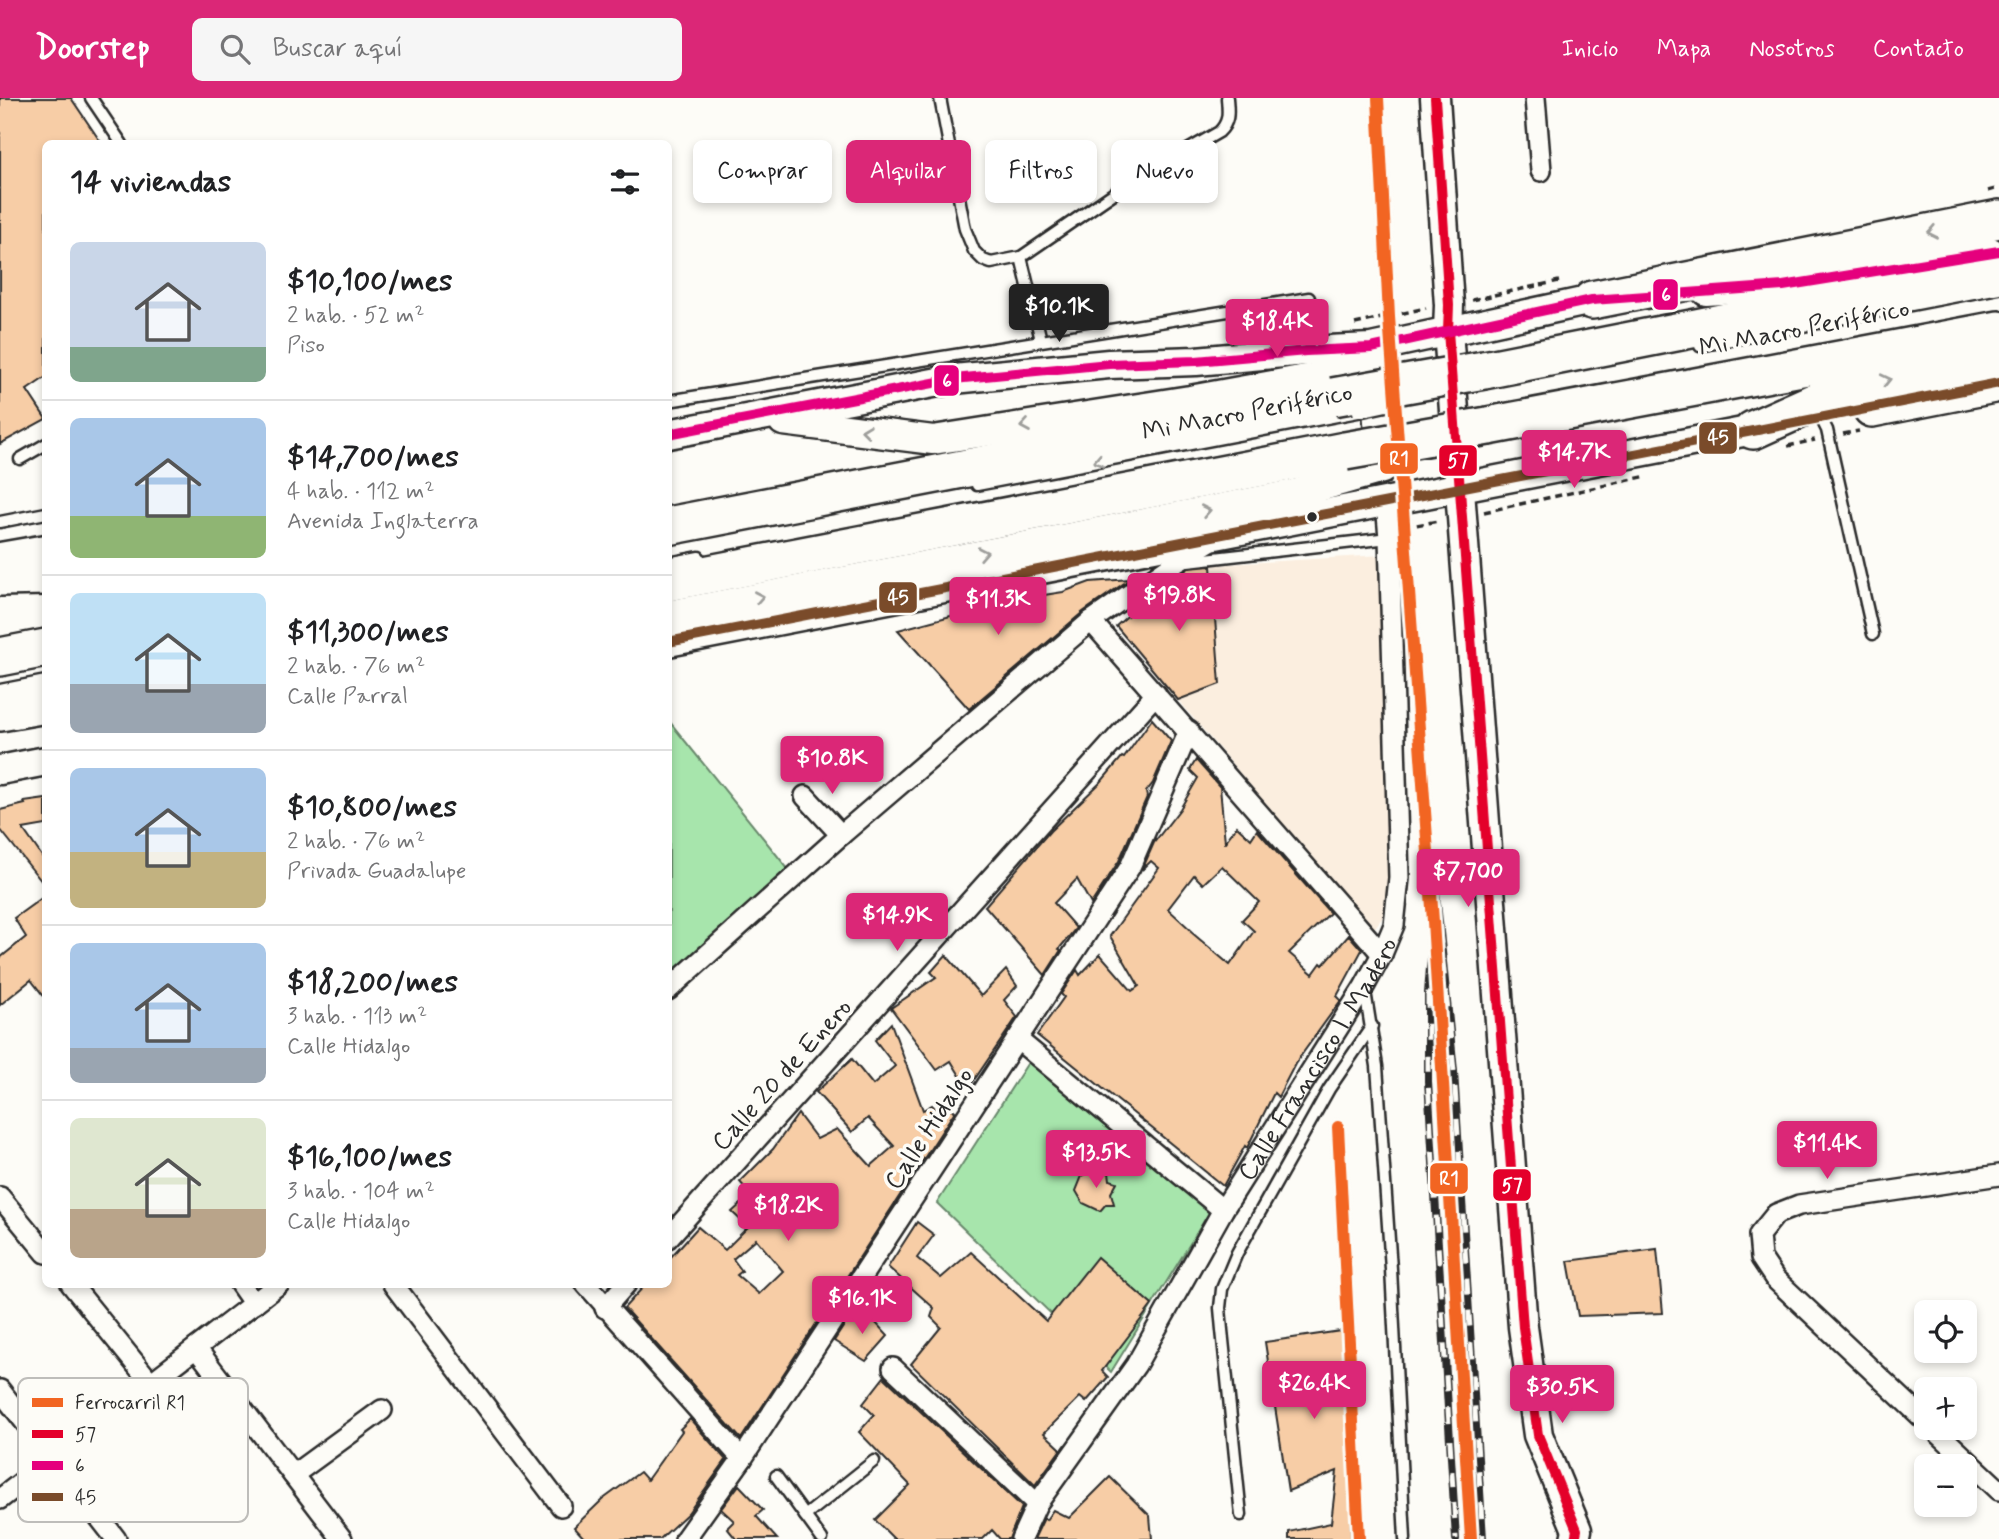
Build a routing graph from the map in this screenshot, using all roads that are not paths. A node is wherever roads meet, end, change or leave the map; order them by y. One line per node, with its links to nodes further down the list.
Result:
1 (91, 98): 6 (lane)
2 (940, 98): 10 (lane)
3 (1227, 98): 10 (lane)
4 (1436, 98): 15 (main road)
5 (1537, 100): 7 (street)
6 (119, 140)
7 (1541, 171)
8 (1999, 219): 13 (highway, one-way to 13)
9 (1999, 251): 13 (main road)
10 (1021, 257): 17 (lane)
11 (1999, 268): 21 (highway)
12 (1999, 288): 18 (lane, Mi Macro Periférico)
13 (1578, 291): 15 (main road)
14 (1308, 298): 17 (lane)
15 (1449, 318): 20 (main road); 39 (main road)
16 (1999, 330): 30 (highway)
17 (1041, 340): 24 (lane)
18 (1686, 349)
19 (1999, 354): 33 (highway, one-way to 19)
20 (1372, 357): 28 (main road); 28 (main road, one-way to 28); 37 (main road, Calle Francisco I. Madero)
21 (1476, 380): 23 (lane); 26 (highway, bridge)
22 (1999, 383): 29 (highway)
23 (1440, 396)
24 (672, 400)
25 (1413, 401): 26 (lane, Mi Macro Periférico, bridge)
26 (1345, 404): 38 (lane, Mi Macro Periférico, one-way to 38); 43 (highway)
27 (1442, 416): 30 (lane)
28 (756, 418): 34 (main road)
29 (1821, 418): 33 (highway); 58 (lane)
30 (1479, 419): 53 (highway, bridge)
31 (1387, 427): 32 (lane, Mi Macro Periférico)
32 (1374, 429)
33 (1754, 430): 39 (main road)
34 (672, 433)
35 (42, 446): 36 (lane)
36 (20, 459)
37 (1382, 469): 40 (main road, Calle Francisco I. Madero); 54 (main road, one-way to 37)
38 (966, 487)
39 (1461, 487): 40 (main road); 113 (main road)
40 (1386, 503): 44 (main road); 45 (street, Calle Francisco I. Madero)
41 (42, 514): 42 (lane)
42 (0, 522)
43 (672, 525)
44 (1222, 532): 50 (street); 56 (main road)
45 (1389, 538): 50 (lane); 72 (street, Calle Francisco I. Madero)
46 (42, 550): 48 (main road)
47 (709, 555): 49 (lane)
48 (0, 557)
49 (672, 562)
50 (1175, 562): 57 (street)
51 (42, 576): 52 (highway)
52 (0, 577)
53 (672, 581)
54 (672, 614)
55 (672, 615): 56 (main road)
56 (774, 621): 59 (main road)
57 (1091, 621): 64 (street); 71 (street)
58 (1873, 634)
59 (672, 641)
60 (42, 649): 61 (highway)
61 (0, 657)
62 (42, 682): 63 (lane)
63 (0, 690)
64 (1156, 694): 67 (street); 80 (street, Calle 20 de Enero)
65 (42, 705): 66 (highway)
66 (0, 712)
67 (1189, 731): 72 (street); 76 (street, Calle Hidalgo)
68 (42, 762): 69 (main road)
69 (0, 770)
70 (805, 796): 71 (street)
71 (841, 835): 73 (street)
72 (1382, 954): 74 (street, Calle Francisco I. Madero)
73 (672, 986)
74 (1364, 987): 75 (lane); 79 (street, Calle Francisco I. Madero)
75 (1372, 1026): 111 (lane); 119 (lane)
76 (1017, 1039): 79 (street); 101 (street, Calle Hidalgo)
77 (1999, 1175): 97 (street)
78 (0, 1197): 81 (street)
79 (1223, 1210): 108 (street, Calle Francisco I. Madero)
80 (672, 1234)
81 (42, 1248)
82 (74, 1288): 92 (street)
83 (243, 1288): 88 (street)
84 (274, 1288): 88 (street)
85 (396, 1288): 109 (street)
86 (589, 1288): 89 (street)
87 (622, 1288): 89 (street)
88 (254, 1304): 90 (street)
89 (605, 1308): 101 (street)
90 (196, 1348): 93 (street); 94 (street)
91 (893, 1368): 108 (street)
92 (147, 1378)
93 (157, 1378)
94 (219, 1378)
95 (0, 1390): 98 (street)
96 (382, 1410): 103 (street)
97 (1914, 1410)
98 (18, 1414)
99 (248, 1416): 103 (street)
100 (1946, 1440): 106 (street)
101 (742, 1459): 114 (street, Calle Hidalgo)
102 (874, 1461): 110 (lane)
103 (293, 1475): 116 (street)
104 (776, 1476): 110 (lane)
105 (18, 1485): 107 (street)
106 (1999, 1490)
107 (0, 1499)
108 (1037, 1504): 118 (street, Calle Francisco I. Madero)
109 (561, 1506)
110 (805, 1516): 117 (lane)
111 (1241, 1516)
112 (103, 1522): 115 (street)
113 (1581, 1536)
114 (691, 1537)
115 (116, 1539)
116 (342, 1539)
117 (821, 1539)
118 (1021, 1539)
119 (1405, 1539)

